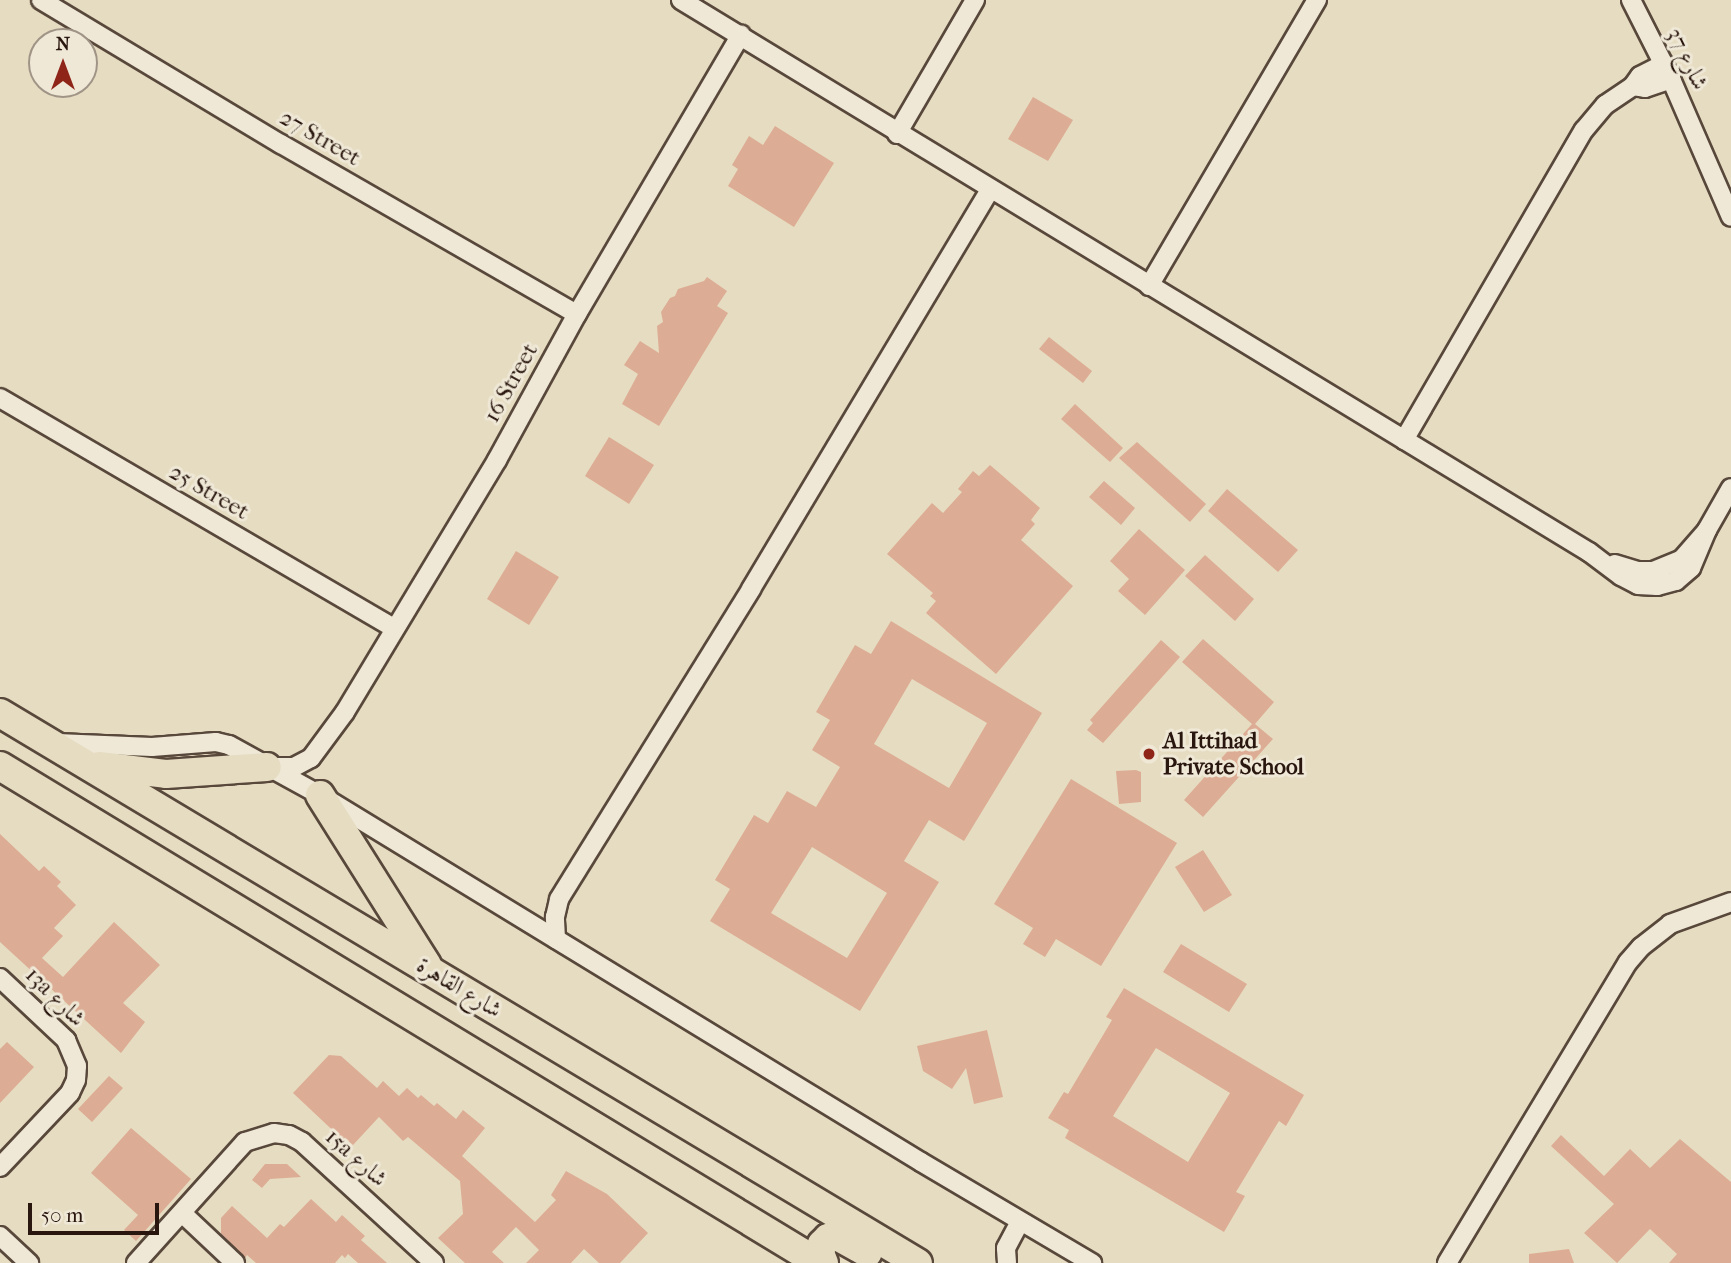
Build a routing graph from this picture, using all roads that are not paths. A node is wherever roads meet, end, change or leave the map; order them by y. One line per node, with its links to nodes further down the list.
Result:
1 (41, 0): 12 (street, 27 Street)
2 (681, 0): 6 (street)
3 (975, 0): 8 (street)
4 (1317, 0): 11 (street)
5 (1631, 0): 7 (street, شارع 37)
6 (741, 35): 8 (street); 12 (street, 16 Street)
7 (1667, 71): 10 (street, شارع 37); 14 (street)
8 (897, 134): 9 (street)
9 (990, 190): 11 (street); 24 (street)
10 (1731, 217)
11 (1149, 286): 14 (street)
12 (577, 314): 16 (street, 16 Street)
13 (0, 398): 16 (street, 25 Street)
14 (1404, 440): 15 (street)
15 (1731, 488)
16 (393, 628): 19 (street, 16 Street)
17 (0, 713): 18 (main road, شارع القاهرة)
18 (49, 742): 20 (main road, شارع القاهرة); 22 (street)
19 (319, 751): 22 (street, 16 Street); 23 (street, 16 Street)
20 (86, 764): 22 (main road); 28 (main road, شارع القاهرة)
21 (0, 766): 38 (main road, شارع القاهرة)
22 (267, 767): 23 (street)
23 (320, 795): 26 (street); 28 (main road)
24 (559, 900): 26 (street); 27 (street)
25 (1731, 902): 43 (street)
26 (521, 916): 27 (street)
27 (556, 939): 32 (street)
28 (430, 970): 40 (main road, شارع القاهرة)
29 (0, 978): 30 (street, 13a شارع)
30 (0, 1167)
31 (181, 1213): 35 (street, 15a شارع); 36 (street); 37 (street, 15a شارع)
32 (1020, 1222): 41 (street); 42 (street)
33 (0, 1236): 34 (street)
34 (29, 1263)
35 (136, 1263)
36 (236, 1263)
37 (434, 1263)
38 (821, 1263): 39 (main road)
39 (885, 1263)
40 (918, 1263)
41 (1007, 1263)
42 (1093, 1263)
43 (1447, 1263)

